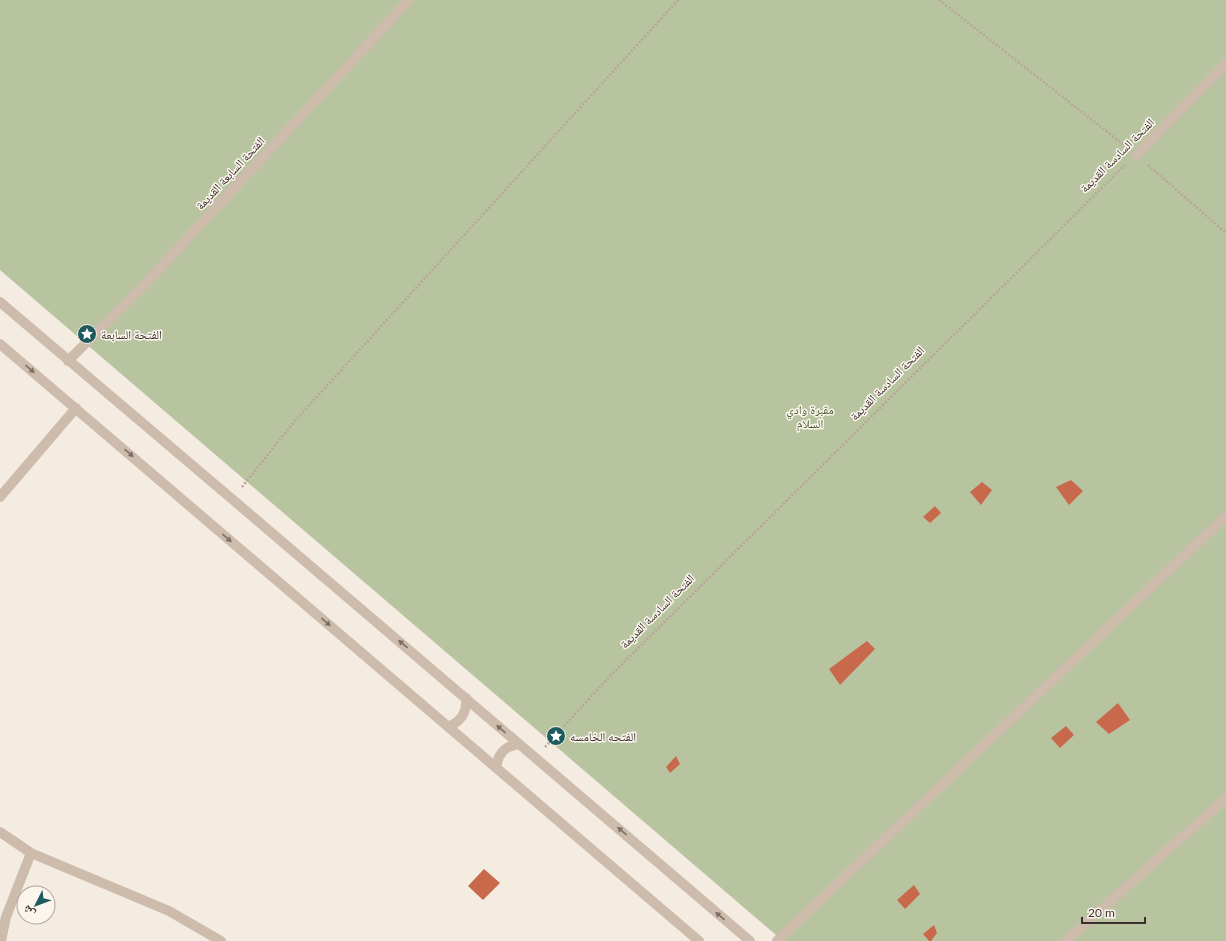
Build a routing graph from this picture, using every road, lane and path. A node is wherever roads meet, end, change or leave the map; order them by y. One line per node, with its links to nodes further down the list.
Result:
1 (408, 0): 9 (street, الفتحة السابعة القديمة)
2 (678, 0): 12 (path)
3 (939, 0): 5 (path)
4 (1226, 64): 5 (street, الفتحة السادسة القديمة)
5 (1136, 155): 6 (path); 17 (path, الفتحة السادسة القديمة)
6 (1226, 233)
7 (0, 302): 9 (street)
8 (0, 344): 10 (street, one-way to 10)
9 (68, 361): 12 (street)
10 (76, 408): 11 (street); 15 (street, one-way to 15)
11 (0, 497)
12 (232, 499): 14 (street, one-way to 12)
13 (1226, 516): 26 (street)
14 (466, 698): 15 (street); 16 (street, one-way to 14)
15 (448, 727): 18 (street)
16 (519, 744): 17 (street); 18 (street)
17 (535, 758): 25 (street, one-way to 17)
18 (496, 768): 24 (street)
19 (1226, 798): 27 (street)
20 (0, 832): 21 (street)
21 (31, 853): 22 (street); 23 (street)
22 (1, 941)
23 (221, 941)
24 (699, 941)
25 (750, 941)
26 (777, 941)
27 (1066, 941)

